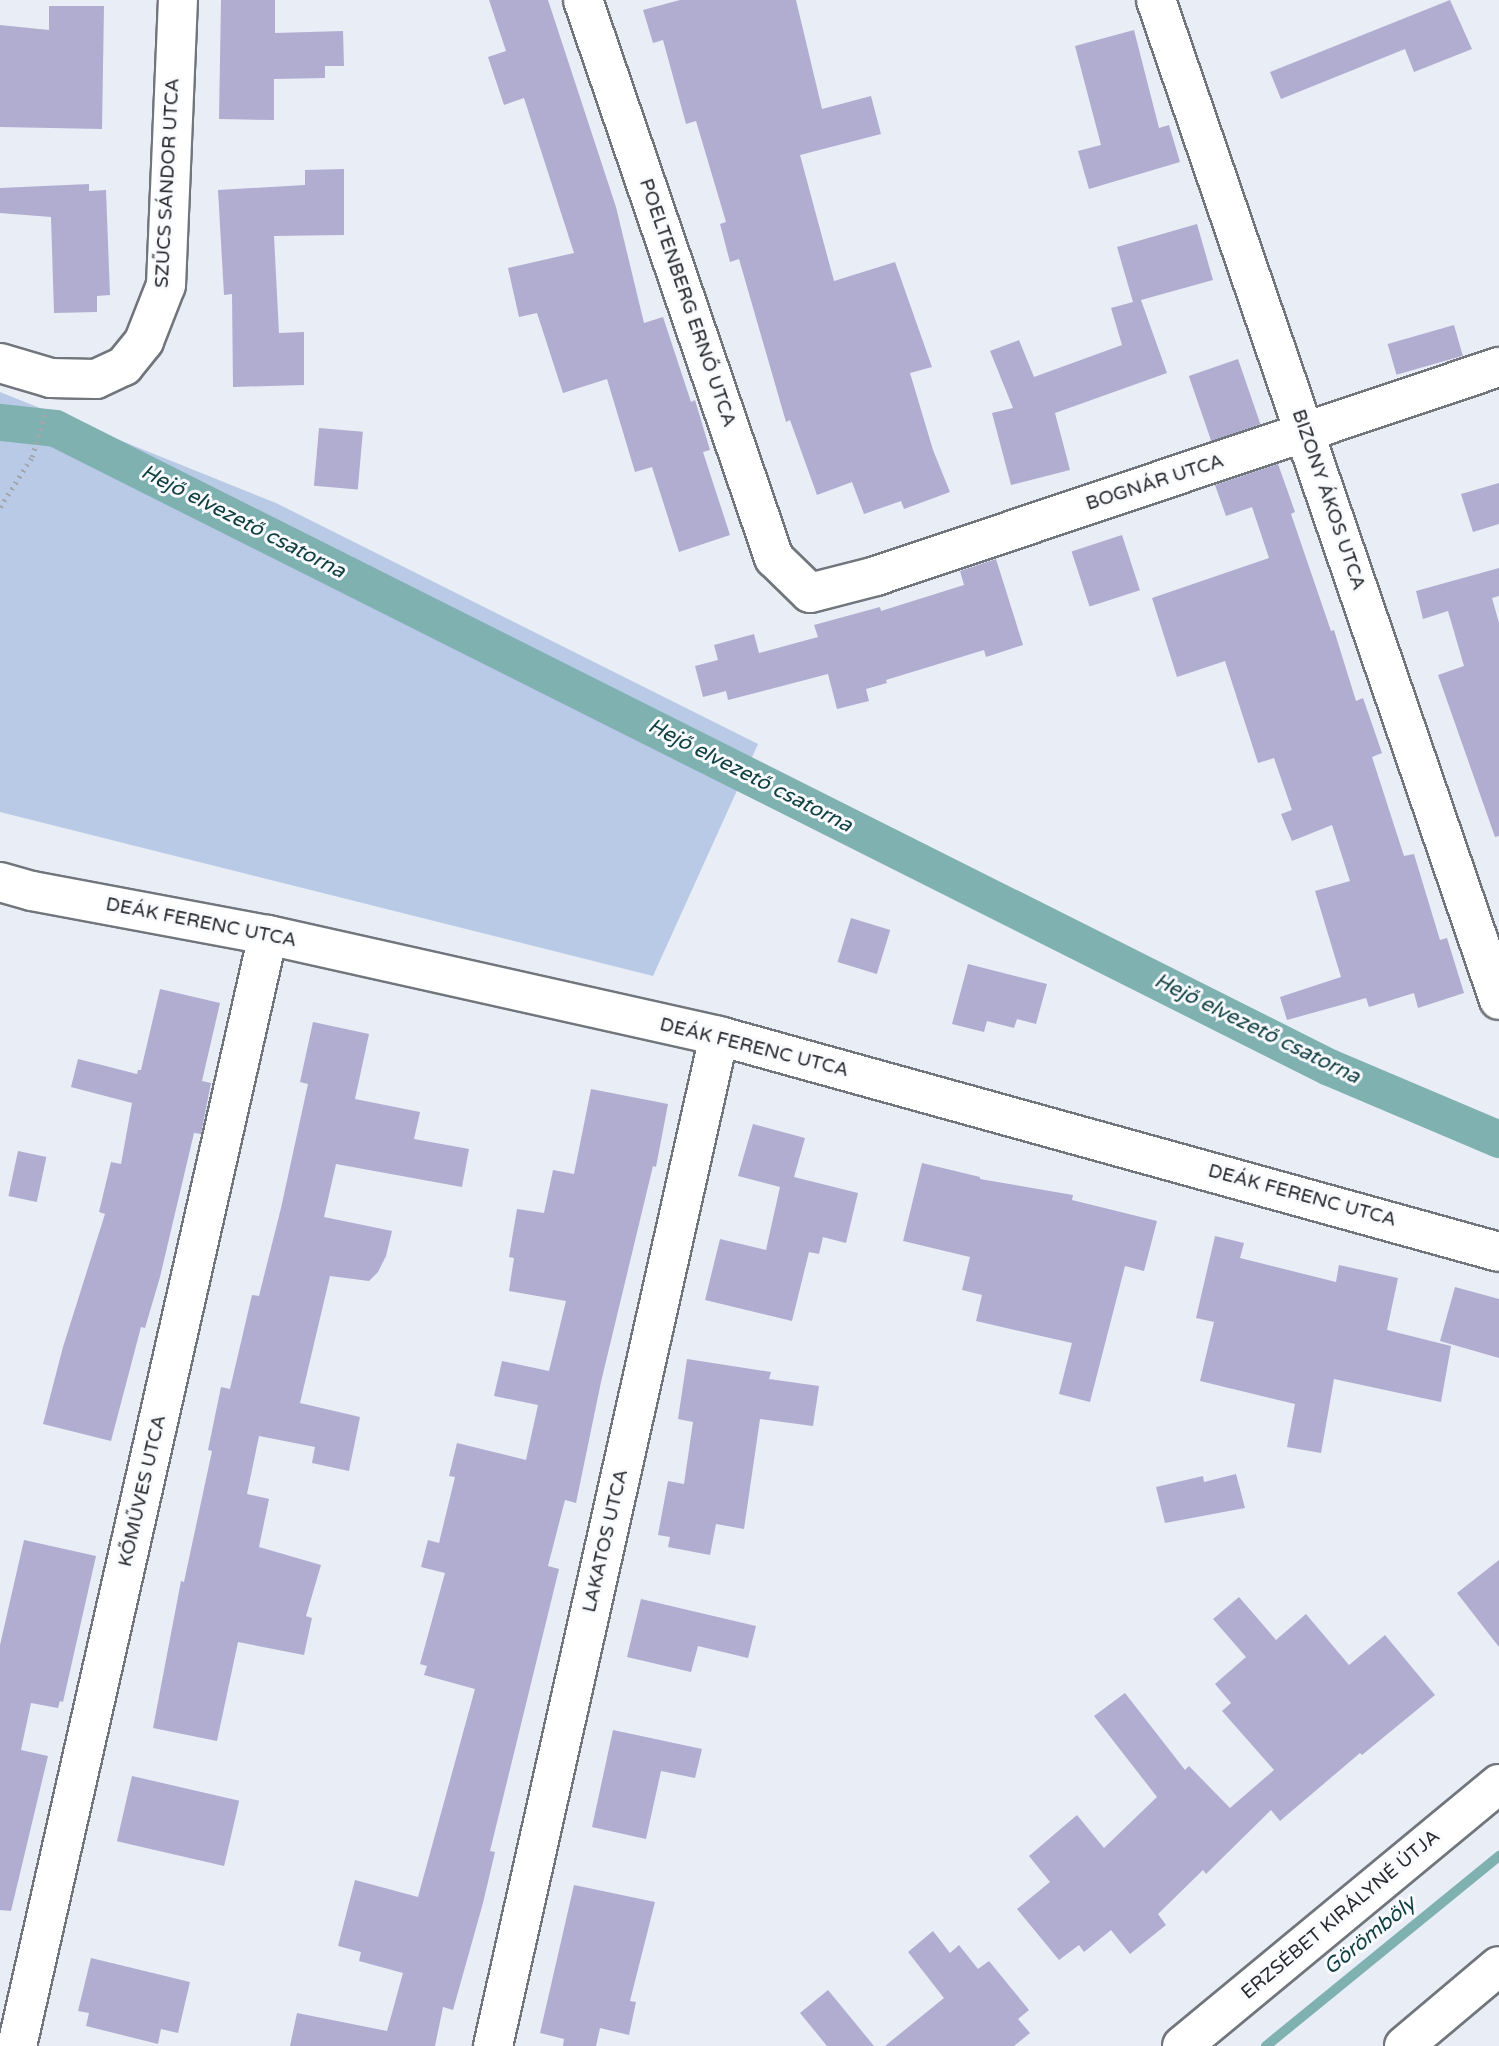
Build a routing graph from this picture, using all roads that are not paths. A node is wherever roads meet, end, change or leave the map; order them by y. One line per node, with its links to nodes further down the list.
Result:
1 (178, 0): 4 (street, SZŰCS SÁNDOR UTCA)
2 (583, 0): 7 (street, POELTENBERG ERNŐ UTCA)
3 (1156, 0): 6 (street, BIZONY ÁKOS UTCA)
4 (0, 363)
5 (1499, 367): 6 (street, BOGNÁR UTCA)
6 (1305, 433): 7 (street, BOGNÁR UTCA); 10 (street, BIZONY ÁKOS UTCA)
7 (810, 593)
8 (0, 882): 9 (street, DEÁK FERENC UTCA)
9 (268, 935): 11 (street, DEÁK FERENC UTCA); 15 (street, KŐMŰVES UTCA)
10 (1499, 1000)
11 (719, 1036): 12 (street, DEÁK FERENC UTCA); 16 (street, LAKATOS UTCA)
12 (1499, 1252)
13 (1499, 1784): 17 (street, ERZSÉBET KIRÁLYNÉ ÚTJA)
14 (1499, 1966): 18 (street)
15 (17, 2046)
16 (493, 2046)
17 (1182, 2046)
18 (1404, 2046)

